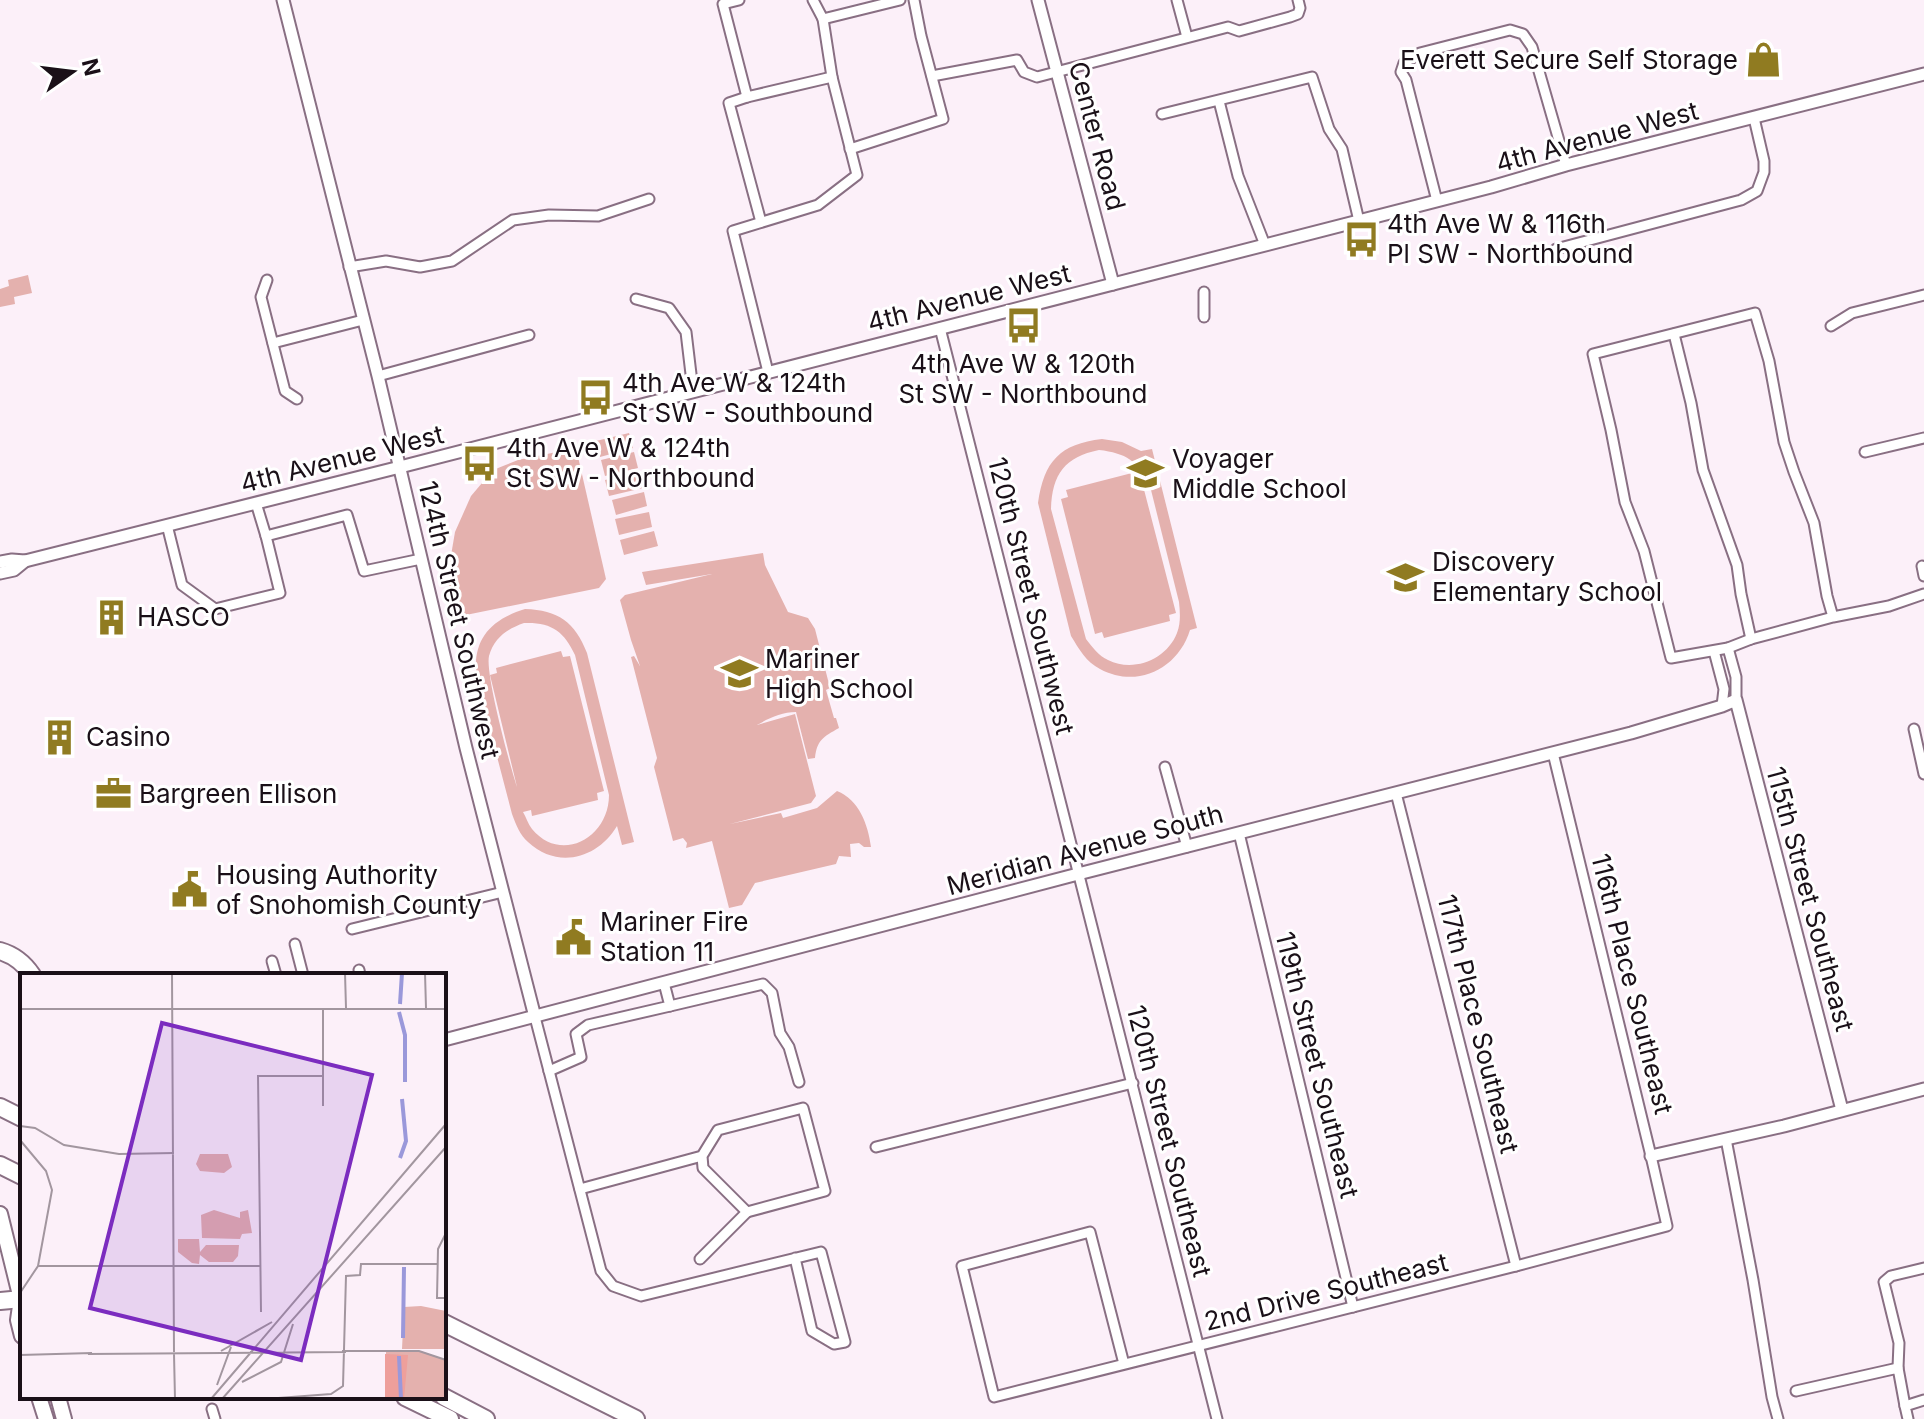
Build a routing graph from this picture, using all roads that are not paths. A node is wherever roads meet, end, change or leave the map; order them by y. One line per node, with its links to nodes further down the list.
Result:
1 (283, 0): 27 (street, 124th Street Southwest)
2 (739, 0): 15 (street)
3 (813, 0): 9 (street)
4 (900, 0): 9 (street)
5 (914, 0): 13 (street)
6 (1038, 0): 11 (street, Center Road)
7 (1177, 0): 10 (street)
8 (1298, 0): 10 (street)
9 (823, 19): 14 (street)
10 (1187, 37): 11 (street)
11 (1057, 72): 13 (street); 29 (street, Center Road)
12 (1924, 74): 18 (street, 4th Avenue West)
13 (932, 76): 19 (street)
14 (832, 77): 15 (street); 19 (street)
15 (747, 97): 24 (street)
16 (1219, 101): 17 (street); 23 (street); 25 (street)
17 (1162, 114)
18 (1754, 118): 20 (street, 4th Avenue West); 26 (street)
19 (850, 149): 24 (street)
20 (1566, 165): 22 (street, 4th Avenue West); 22 (street)
21 (649, 199): 27 (street)
22 (1437, 201): 23 (street, 4th Avenue West)
23 (1359, 221): 25 (street, 4th Avenue West)
24 (761, 222): 40 (street)
25 (1265, 245): 29 (street, 4th Avenue West)
26 (1556, 249)
27 (349, 267): 34 (street, 124th Street Southwest)
28 (267, 280): 39 (street)
29 (1113, 284): 36 (street, 4th Avenue West)
30 (1204, 292): 33 (street)
31 (1924, 295): 35 (street)
32 (636, 299): 42 (street)
33 (1204, 317)
34 (363, 320): 39 (street); 41 (street, 124th Street Southwest)
35 (1831, 326)
36 (940, 328): 40 (street, 4th Avenue West); 68 (street, 120th Street Southwest)
37 (1674, 334): 55 (street); 56 (street); 58 (street)
38 (529, 335): 41 (street)
39 (273, 343): 43 (street)
40 (768, 372): 42 (street, 4th Avenue West)
41 (378, 376): 46 (street, 124th Street Southwest)
42 (693, 391): 46 (street, 4th Avenue West)
43 (297, 399)
44 (1924, 438): 45 (street)
45 (1865, 452)
46 (400, 467): 47 (street, 4th Avenue West); 50 (street, 124th Street Southwest)
47 (256, 503): 48 (street, 4th Avenue West); 49 (street)
48 (167, 525): 49 (street); 51 (street, 4th Avenue West)
49 (266, 536): 50 (street)
50 (421, 559): 69 (street, 124th Street Southwest)
51 (25, 561): 52 (street, 4th Avenue West); 53 (street, 4th Avenue West)
52 (0, 562)
53 (0, 573)
54 (1924, 594): 55 (street)
55 (1833, 617): 56 (street)
56 (1751, 639): 57 (street)
57 (1728, 648): 58 (street); 59 (street)
58 (1714, 651): 60 (street)
59 (1736, 700): 60 (street, Meridian Avenue South); 86 (street, 115th Street Southeast)
60 (1722, 706): 62 (street, Meridian Avenue South)
61 (1914, 729): 64 (street)
62 (1553, 753): 65 (street, Meridian Avenue South); 91 (street, 116th Place Southeast)
63 (1165, 767): 67 (street)
64 (1924, 774)
65 (1396, 793): 66 (street, Meridian Avenue South); 100 (street, 117th Place Southeast)
66 (1239, 833): 67 (street, Meridian Avenue South); 105 (street, 119th Street Southeast)
67 (1187, 847): 68 (street, Meridian Avenue South)
68 (1078, 874): 77 (street, Meridian Avenue South); 83 (street, 120th Street Southeast)
69 (503, 892): 70 (street); 79 (street, 124th Street Southwest)
70 (352, 929)
71 (295, 944): 76 (street)
72 (0, 951): 74 (highway)
73 (272, 961): 75 (street)
74 (30, 973)
75 (275, 973)
76 (302, 973)
77 (664, 983): 78 (street); 79 (street, Meridian Avenue South)
78 (670, 1006): 81 (street); 82 (street)
79 (535, 1017): 80 (street, Meridian Avenue South); 81 (street)
80 (446, 1039)
81 (549, 1071): 94 (street)
82 (799, 1082)
83 (1133, 1083): 89 (street); 107 (street, 120th Street Southeast)
84 (1924, 1089): 86 (street)
85 (0, 1107): 87 (highway)
86 (1842, 1110): 88 (street)
87 (20, 1117)
88 (1726, 1139): 91 (street); 123 (street)
89 (876, 1147)
90 (702, 1156): 94 (street); 95 (street); 95 (street)
91 (1651, 1156): 97 (street, 116th Place Southeast)
92 (0, 1165): 93 (highway)
93 (20, 1175)
94 (580, 1189): 98 (street)
95 (747, 1212): 99 (street)
96 (0, 1214): 102 (main road)
97 (1667, 1226): 100 (street, 2nd Drive Southeast)
98 (795, 1258): 98 (street)
99 (700, 1259)
100 (1516, 1266): 105 (street, 2nd Drive Southeast)
101 (1924, 1268): 109 (street)
102 (20, 1291)
103 (20, 1299): 104 (highway)
104 (0, 1301)
105 (1353, 1307): 107 (street, 2nd Drive Southeast)
106 (446, 1324): 121 (highway)
107 (1199, 1346): 108 (street, 2nd Drive Southeast); 122 (street, 120th Street Southeast)
108 (1124, 1364): 108 (street, 2nd Drive Southeast)
109 (1898, 1368): 110 (street); 116 (street)
110 (1796, 1391)
111 (446, 1398): 120 (highway)
112 (40, 1399): 117 (main road)
113 (59, 1399): 118 (main road)
114 (409, 1399): 119 (highway)
115 (1924, 1400): 116 (street)
116 (1905, 1406): 124 (street)
117 (46, 1419)
118 (64, 1419)
119 (450, 1419)
120 (486, 1419)
121 (636, 1419)
122 (1217, 1419)
123 (1778, 1419)
124 (1908, 1419)

